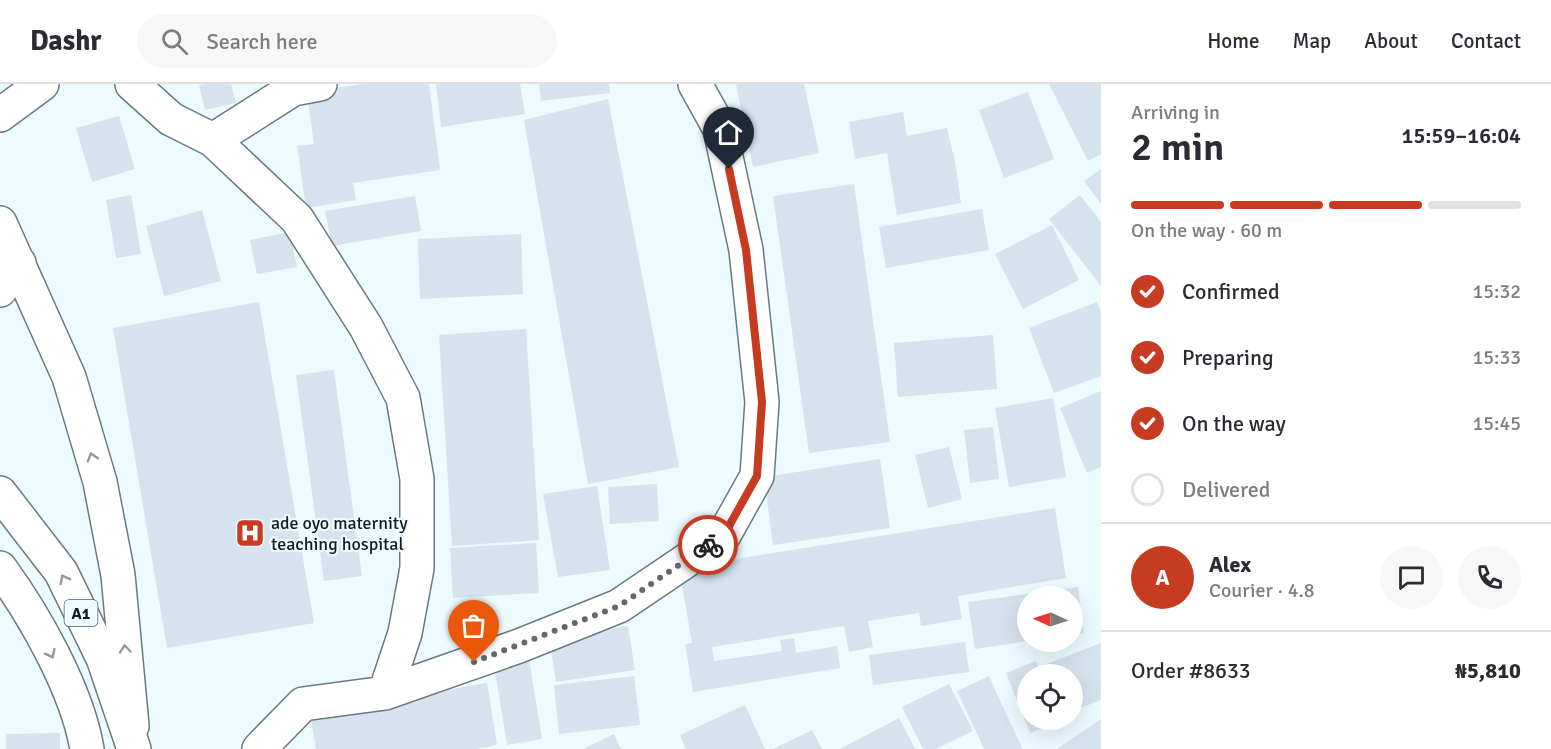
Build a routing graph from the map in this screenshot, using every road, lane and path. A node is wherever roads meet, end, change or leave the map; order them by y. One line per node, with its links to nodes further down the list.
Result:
1 (42, 84): 5 (main road)
2 (132, 84): 6 (main road)
3 (320, 84): 6 (main road)
4 (695, 84): 12 (main road)
5 (0, 115)
6 (213, 140): 12 (main road)
7 (0, 223): 8 (main road)
8 (19, 263): 9 (main road); 14 (main road, one-way to 8)
9 (0, 290)
10 (0, 493): 14 (main road, A1, one-way to 10)
11 (0, 568): 13 (main road, A1, one-way to 13)
12 (385, 693): 15 (main road)
13 (87, 749)
14 (134, 749)
15 (258, 749)

